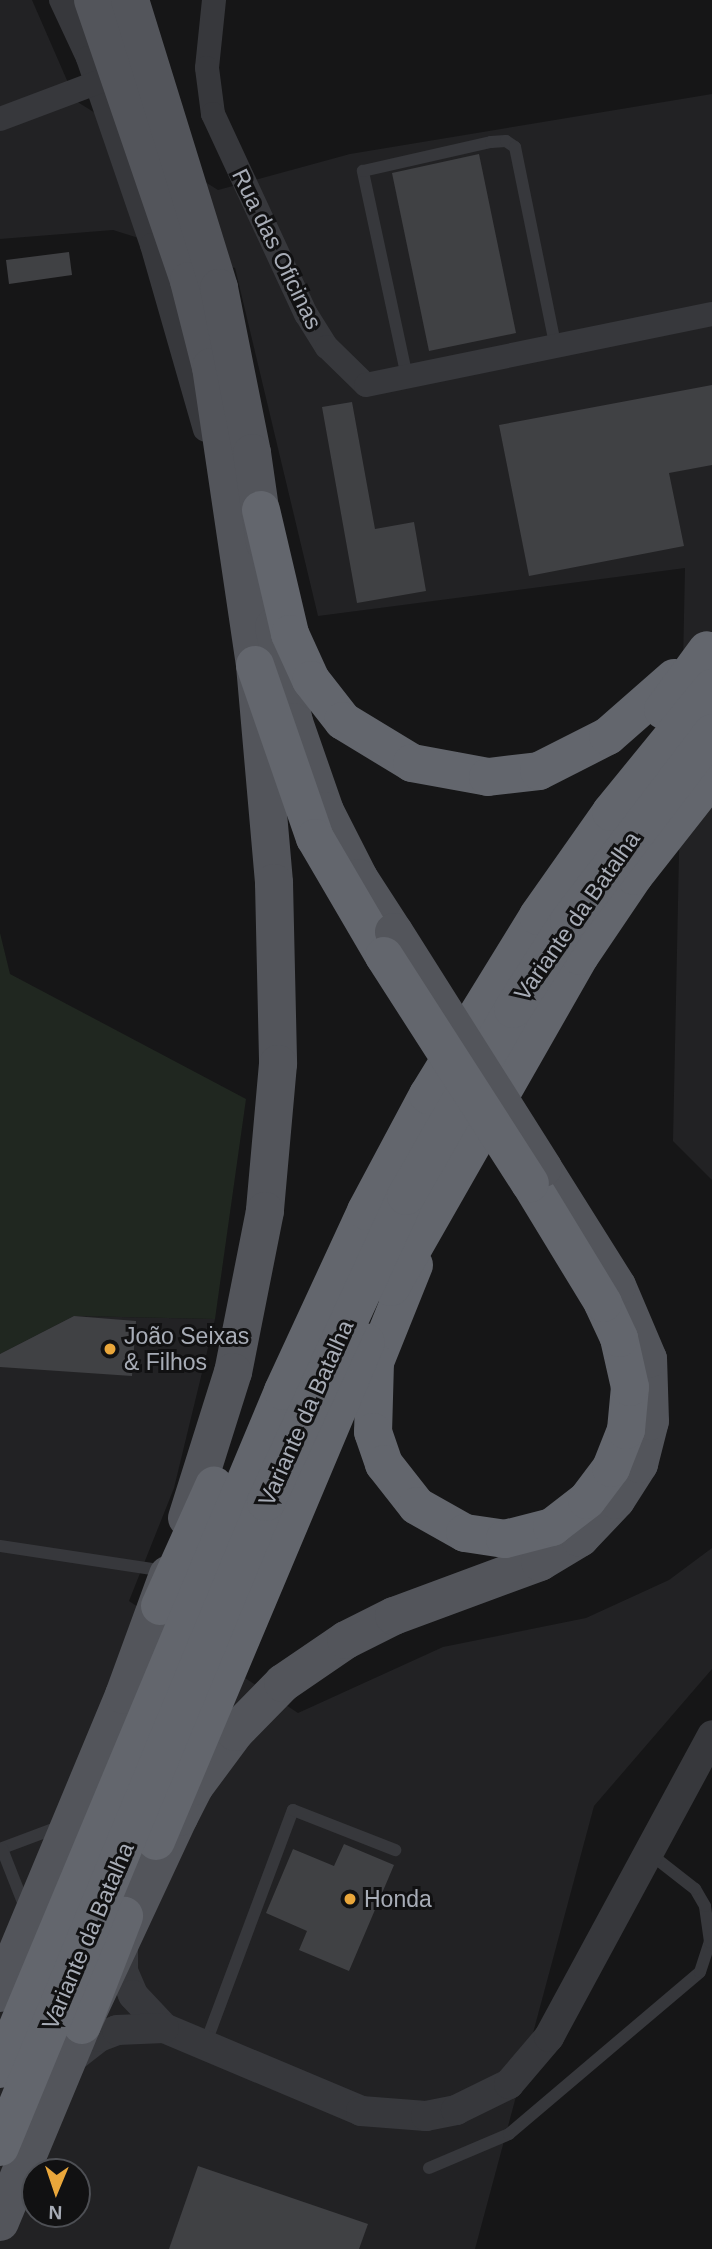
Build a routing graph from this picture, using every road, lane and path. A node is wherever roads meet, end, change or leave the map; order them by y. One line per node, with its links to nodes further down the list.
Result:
1 (61, 0): 5 (street)
2 (93, 0): 10 (main road)
3 (130, 0): 10 (main road)
4 (214, 0): 9 (street, Rua das Oficinas)
5 (96, 82): 6 (street); 10 (street)
6 (0, 119)
7 (712, 314): 8 (street, Rua das Oficinas)
8 (555, 343): 9 (street, Rua das Oficinas); 9 (lane)
9 (407, 377)
10 (245, 503): 11 (highway); 12 (main road); 16 (main road)
11 (709, 647): 20 (highway)
12 (255, 665): 16 (highway); 20 (main road)
13 (712, 688): 33 (highway, Variante da Batalha)
14 (712, 733): 34 (highway, Variante da Batalha)
15 (712, 777): 18 (highway)
16 (389, 944): 17 (highway, bridge)
17 (536, 1175): 18 (highway); 27 (main road)
18 (439, 1196): 29 (highway)
19 (0, 1546): 20 (lane)
20 (164, 1589): 22 (main road)
21 (712, 1735): 25 (street)
22 (72, 1822): 23 (lane); 26 (main road)
23 (1, 1849): 26 (lane)
24 (396, 1850): 31 (lane)
25 (648, 1853): 31 (street); 35 (lane)
26 (30, 1921): 28 (main road)
27 (123, 1943): 29 (main road); 30 (street)
28 (0, 1993)
29 (82, 2025): 32 (main road)
30 (164, 2028): 31 (street); 32 (street)
31 (204, 2045)
32 (67, 2062): 36 (main road)
33 (0, 2070)
34 (0, 2147)
35 (429, 2168)
36 (0, 2222)

